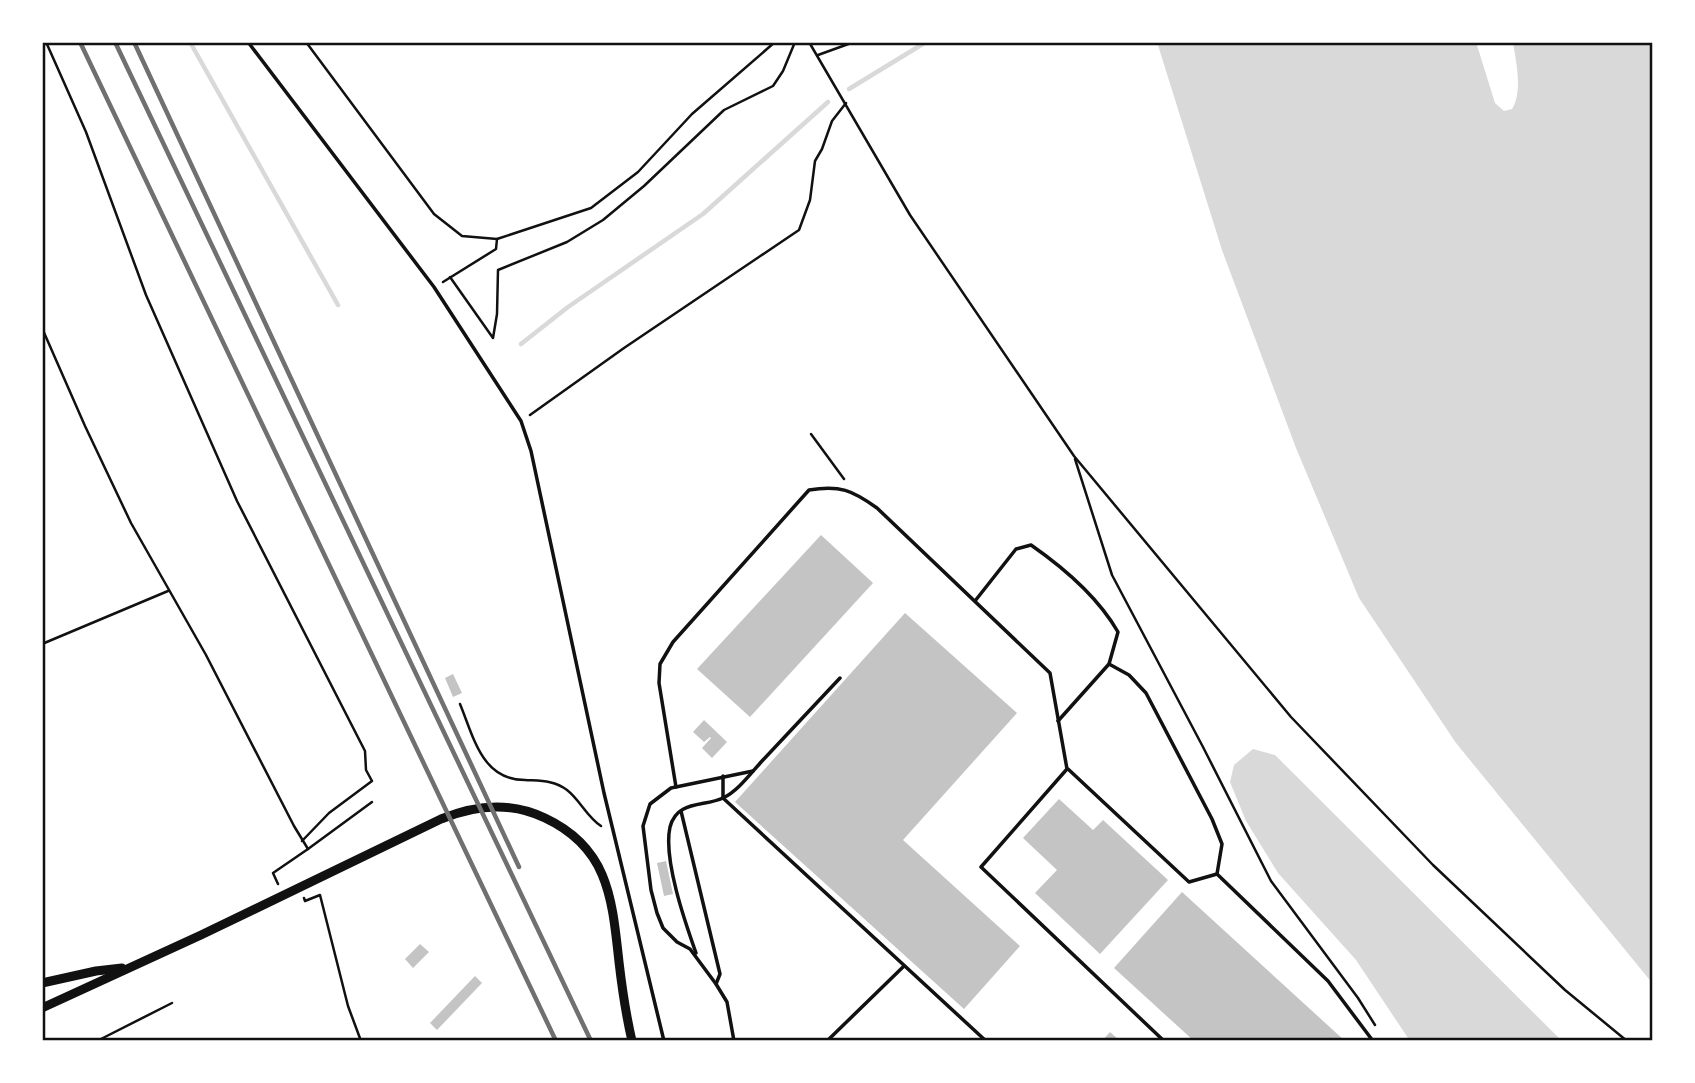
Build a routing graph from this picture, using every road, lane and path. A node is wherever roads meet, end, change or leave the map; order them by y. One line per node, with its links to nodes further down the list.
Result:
1 (46, 42): 33 (path)
2 (248, 42): 12 (lane)
3 (306, 42): 10 (path)
4 (775, 42): 10 (path)
5 (795, 42): 11 (path)
6 (809, 42): 8 (path)
7 (854, 42): 8 (path)
8 (818, 55): 9 (path)
9 (847, 105): 14 (path); 16 (path)
10 (497, 239): 11 (path)
11 (450, 277): 12 (path)
12 (434, 287): 14 (lane)
13 (42, 328): 18 (path)
14 (521, 421): 32 (lane)
15 (811, 433): 17 (path)
16 (1074, 456): 45 (path); 55 (path)
17 (855, 492): 19 (lane); 28 (lane)
18 (169, 590): 20 (path); 33 (path)
19 (975, 601): 21 (lane); 24 (lane)
20 (42, 644)
21 (1109, 664): 24 (lane); 35 (lane)
22 (840, 678): 26 (lane)
23 (460, 704): 32 (path)
24 (1057, 722): 25 (lane)
25 (1067, 769): 35 (lane); 53 (lane)
26 (753, 771): 27 (lane); 29 (lane)
27 (723, 776): 28 (lane); 29 (lane)
28 (676, 787): 38 (lane)
29 (723, 798): 31 (lane); 40 (lane)
30 (372, 802): 34 (path)
31 (681, 811): 38 (lane); 42 (lane)
32 (615, 834): 49 (lane)
33 (302, 841): 34 (path)
34 (308, 849): 36 (path)
35 (1217, 874): 54 (lane)
36 (278, 885)
37 (305, 901): 47 (path)
38 (698, 958): 42 (lane)
39 (131, 967): 41 (street); 44 (street); 48 (street)
40 (904, 967): 51 (lane); 52 (lane)
41 (42, 983)
42 (716, 984): 50 (lane)
43 (172, 1003): 46 (path)
44 (42, 1007)
45 (1378, 1030)
46 (97, 1041)
47 (361, 1041)
48 (632, 1041)
49 (664, 1041)
50 (734, 1041)
51 (827, 1041)
52 (986, 1041)
53 (1164, 1041)
54 (1373, 1041)
55 (1627, 1041)

